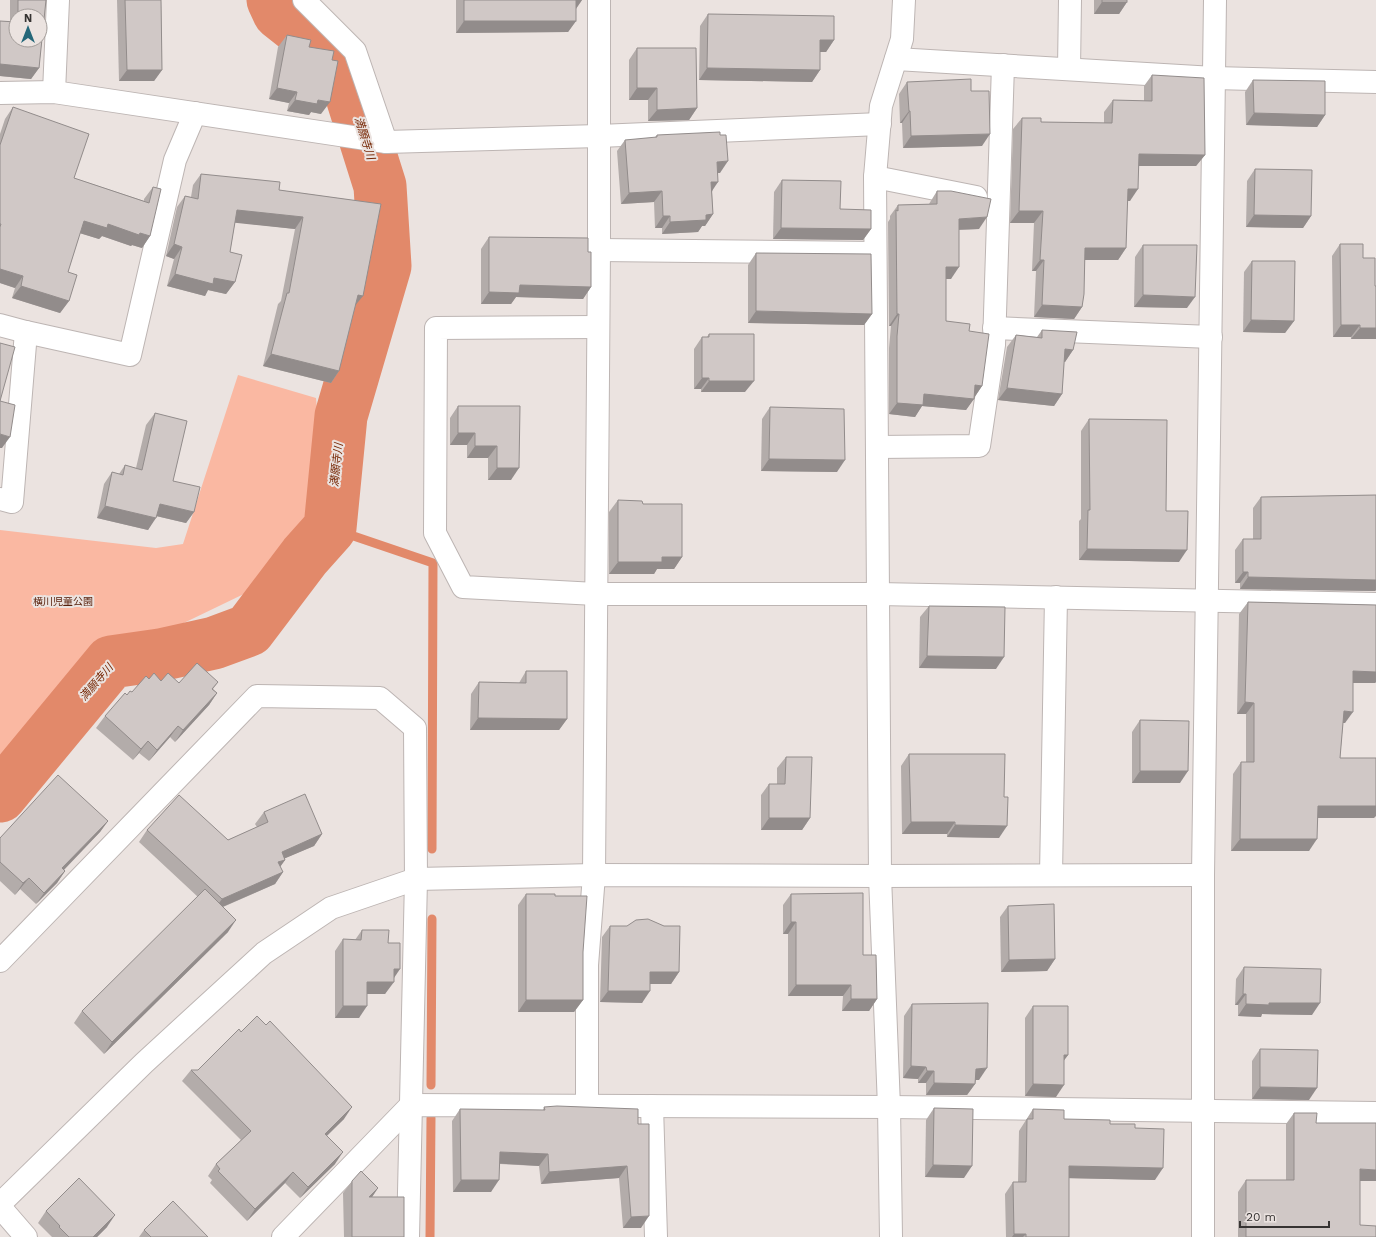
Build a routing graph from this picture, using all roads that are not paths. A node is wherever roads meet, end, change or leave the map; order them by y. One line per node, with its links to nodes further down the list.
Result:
1 (58, 0): 12 (street)
2 (304, 0): 17 (street)
3 (599, 0): 16 (street)
4 (904, 0): 7 (street)
5 (1070, 0): 9 (street)
6 (1215, 0): 10 (street)
7 (896, 59): 8 (street); 15 (street)
8 (1004, 65): 9 (street); 19 (street)
9 (1069, 69): 10 (street)
10 (1214, 78): 11 (street); 26 (street)
11 (1376, 82)
12 (54, 92): 13 (street); 14 (street)
13 (0, 93)
14 (195, 113): 17 (street); 25 (street)
15 (880, 124): 16 (street); 18 (street)
16 (599, 136): 17 (street); 20 (street)
17 (380, 141)
18 (875, 177): 19 (street); 21 (street)
19 (998, 201): 24 (street)
20 (599, 250): 21 (street); 23 (street)
21 (875, 253): 27 (street)
22 (0, 325): 25 (street)
23 (598, 327): 29 (street); 29 (street)
24 (994, 328): 26 (street); 27 (street)
25 (26, 332): 28 (street)
26 (1211, 337): 32 (street)
27 (877, 447): 30 (street)
28 (0, 499)
29 (596, 594): 30 (street); 34 (street)
30 (878, 594): 31 (street); 37 (street)
31 (1056, 597): 32 (street); 35 (street)
32 (1208, 601): 33 (street); 36 (street)
33 (1376, 604)
34 (594, 875): 37 (street); 38 (street); 41 (street)
35 (1051, 875): 36 (street); 37 (street)
36 (1204, 875): 44 (street)
37 (880, 876): 43 (street)
38 (416, 879): 39 (street); 40 (street); 46 (street)
39 (0, 961)
40 (411, 1105): 41 (street); 49 (street); 50 (street)
41 (587, 1106): 42 (street)
42 (652, 1106): 43 (street); 51 (street)
43 (889, 1107): 44 (street); 52 (street)
44 (1204, 1110): 45 (street); 53 (street)
45 (1376, 1114)
46 (0, 1204)
47 (0, 1208): 48 (street)
48 (26, 1237)
49 (283, 1237)
50 (408, 1237)
51 (656, 1237)
52 (891, 1237)
53 (1203, 1237)

